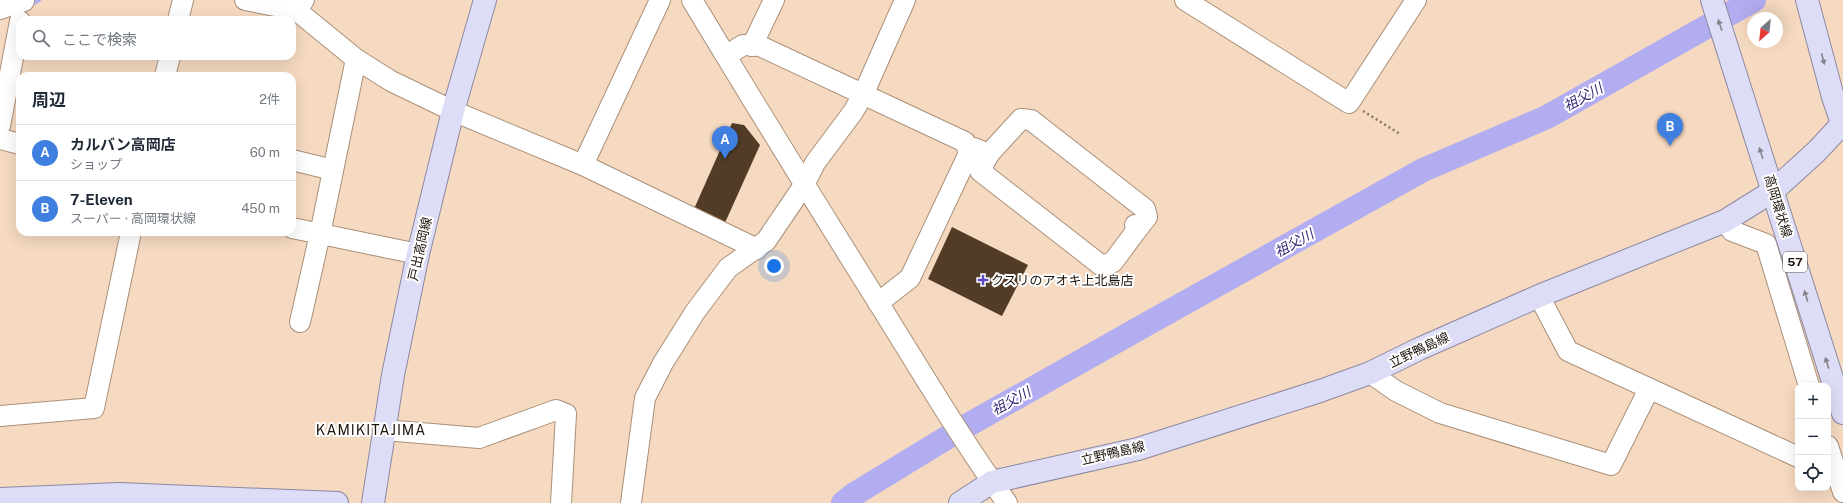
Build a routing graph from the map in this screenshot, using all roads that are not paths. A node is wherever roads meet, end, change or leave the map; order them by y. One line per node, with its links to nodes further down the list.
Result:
1 (183, 0): 15 (street)
2 (245, 0): 11 (street)
3 (660, 0): 31 (street)
4 (692, 0): 18 (street)
5 (774, 0): 17 (street)
6 (1185, 0): 7 (street)
7 (1416, 0)
8 (1712, 0): 34 (main road, 高岡環状線 / 57, one-way to 8)
9 (481, 2): 23 (main road, 戸出高岡線)
10 (901, 3): 22 (street)
11 (300, 5): 19 (street)
12 (1809, 6): 24 (main road, one-way to 24)
13 (0, 9): 14 (street)
14 (22, 10)
15 (179, 16)
16 (16, 42): 25 (street)
17 (752, 46): 18 (street); 22 (street)
18 (726, 56): 33 (street)
19 (356, 59): 23 (street); 32 (street)
20 (169, 60): 21 (street)
21 (167, 72)
22 (863, 95): 28 (street); 33 (street)
23 (453, 111): 31 (street); 40 (main road, 戸出高岡線)
24 (1843, 124): 34 (main road, 立野鴨島線)
25 (0, 126)
26 (0, 139): 27 (street)
27 (16, 143)
28 (968, 148): 29 (street); 42 (street)
29 (989, 154): 29 (street)
30 (296, 161): 32 (street)
31 (583, 166): 39 (street)
32 (334, 170): 37 (street)
33 (804, 185): 39 (street); 42 (street)
34 (1773, 191): 35 (main road, 立野鴨島線); 47 (main road, 高岡環状線 / 57, one-way to 34)
35 (1725, 221): 41 (main road, 立野鴨島線); 45 (street)
36 (296, 229): 37 (street)
37 (320, 234): 40 (street); 43 (street)
38 (130, 236): 48 (street)
39 (757, 249): 58 (street)
40 (418, 254): 49 (main road, 戸出高岡線)
41 (1539, 296): 44 (main road, 立野鴨島線); 46 (street)
42 (878, 303): 52 (street)
43 (300, 322)
44 (1370, 374): 46 (street); 52 (main road, 立野鴨島線)
45 (1809, 383)
46 (1649, 389): 51 (street)
47 (1843, 413)
48 (0, 416)
49 (385, 430): 56 (main road, 戸出高岡線); 57 (street)
50 (1830, 455): 53 (street)
51 (1795, 456)
52 (987, 476): 59 (main road, 立野鴨島線); 60 (street)
53 (1836, 479)
54 (0, 499): 55 (main road)
55 (337, 503)
56 (373, 503)
57 (561, 503)
58 (631, 503)
59 (960, 503)
60 (1007, 503)

